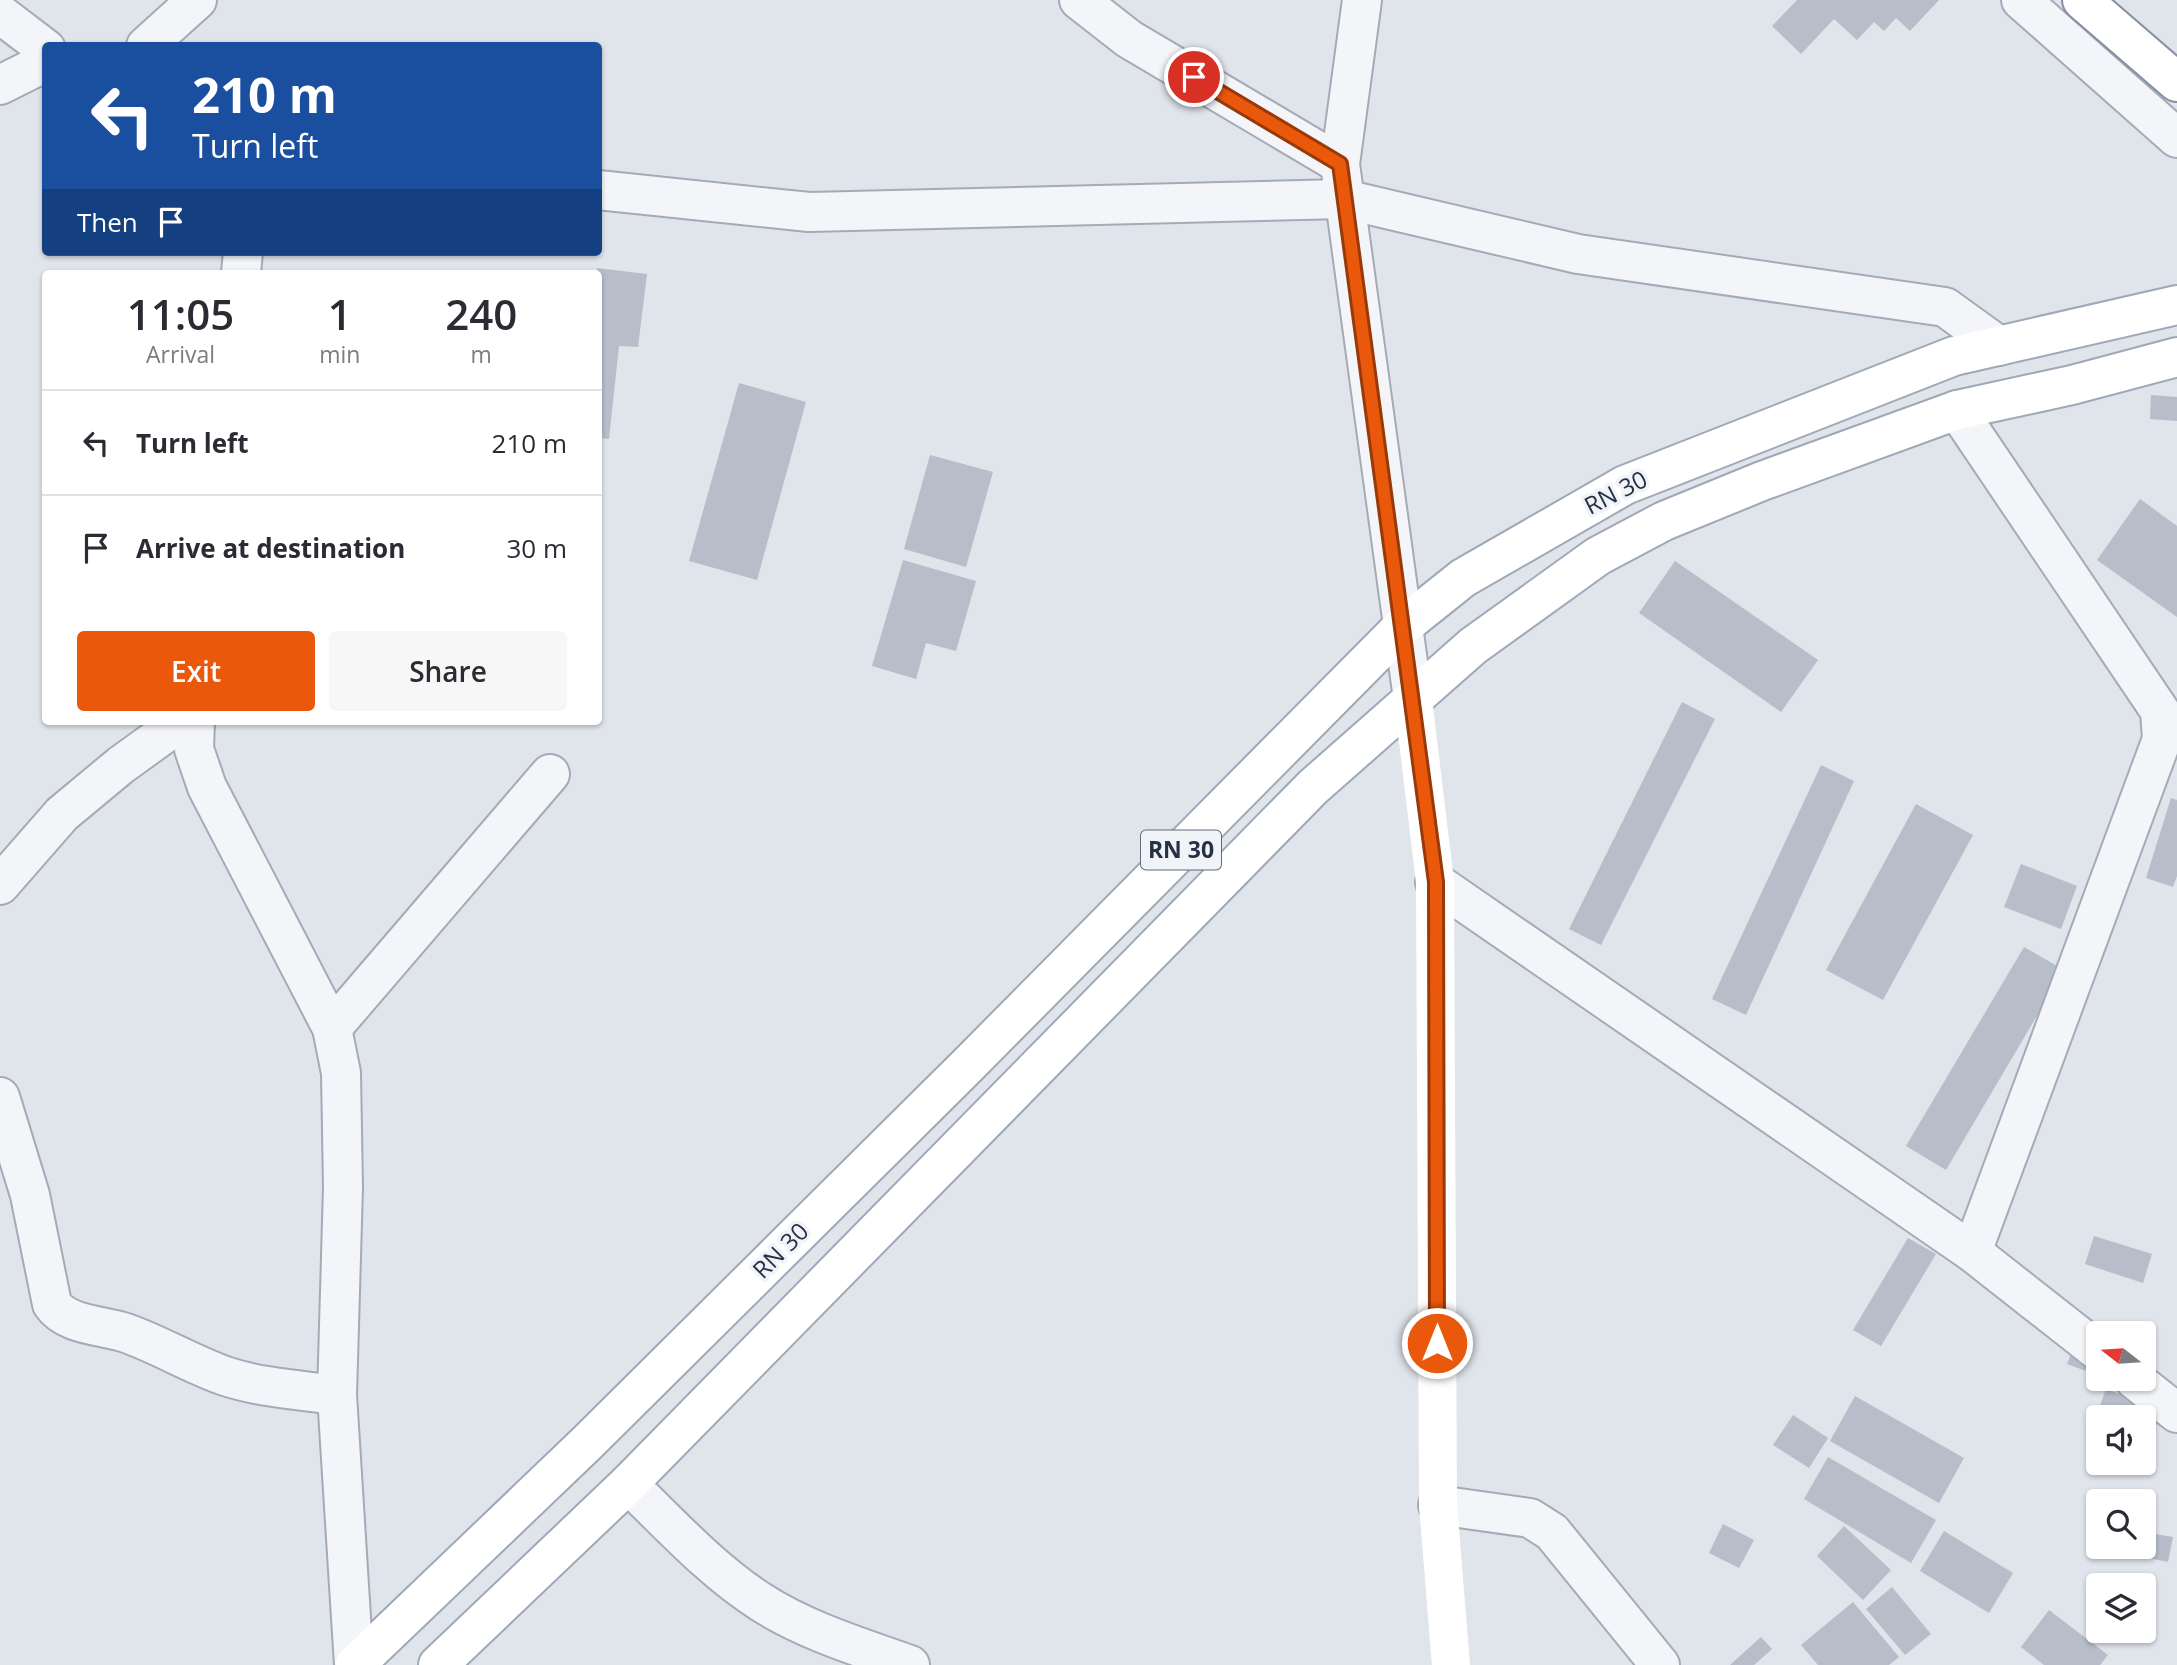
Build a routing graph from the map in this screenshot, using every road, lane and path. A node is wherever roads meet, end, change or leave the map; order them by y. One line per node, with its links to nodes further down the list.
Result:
1 (197, 0): 7 (street)
2 (1079, 0): 13 (street)
3 (1363, 0): 13 (street)
4 (2021, 0): 12 (street)
5 (2082, 0): 10 (main road)
6 (0, 14): 8 (street)
7 (150, 42)
8 (42, 46)
9 (42, 64): 11 (street)
10 (2177, 82)
11 (0, 85)
12 (2177, 138)
13 (1342, 181): 14 (street); 16 (street); 19 (street)
14 (602, 190)
15 (2177, 304): 16 (main road, RN 30 / RN 30)
16 (1999, 346): 19 (main road, RN 30 / RN 30)
17 (2177, 357): 18 (main road, RN 30)
18 (1957, 410): 20 (main road, RN 30); 29 (street)
19 (1403, 626): 20 (street); 37 (main road, RN 30 / RN 30)
20 (1413, 699): 24 (main road); 34 (main road, RN 30)
21 (176, 725): 25 (street)
22 (195, 725): 26 (street)
23 (550, 774): 26 (street)
24 (1436, 882): 29 (street); 35 (main road)
25 (0, 885)
26 (332, 1028): 32 (street)
27 (0, 1097): 28 (street)
28 (15, 1204): 32 (street)
29 (1972, 1252): 30 (street)
30 (2086, 1342)
31 (2149, 1391): 33 (street)
32 (337, 1395): 37 (street)
33 (2177, 1413)
34 (628, 1485): 36 (main road, RN 30); 38 (street)
35 (1438, 1505): 39 (main road); 40 (street)
36 (452, 1660)
37 (355, 1665)
38 (910, 1665)
39 (1451, 1665)
40 (1660, 1665)

